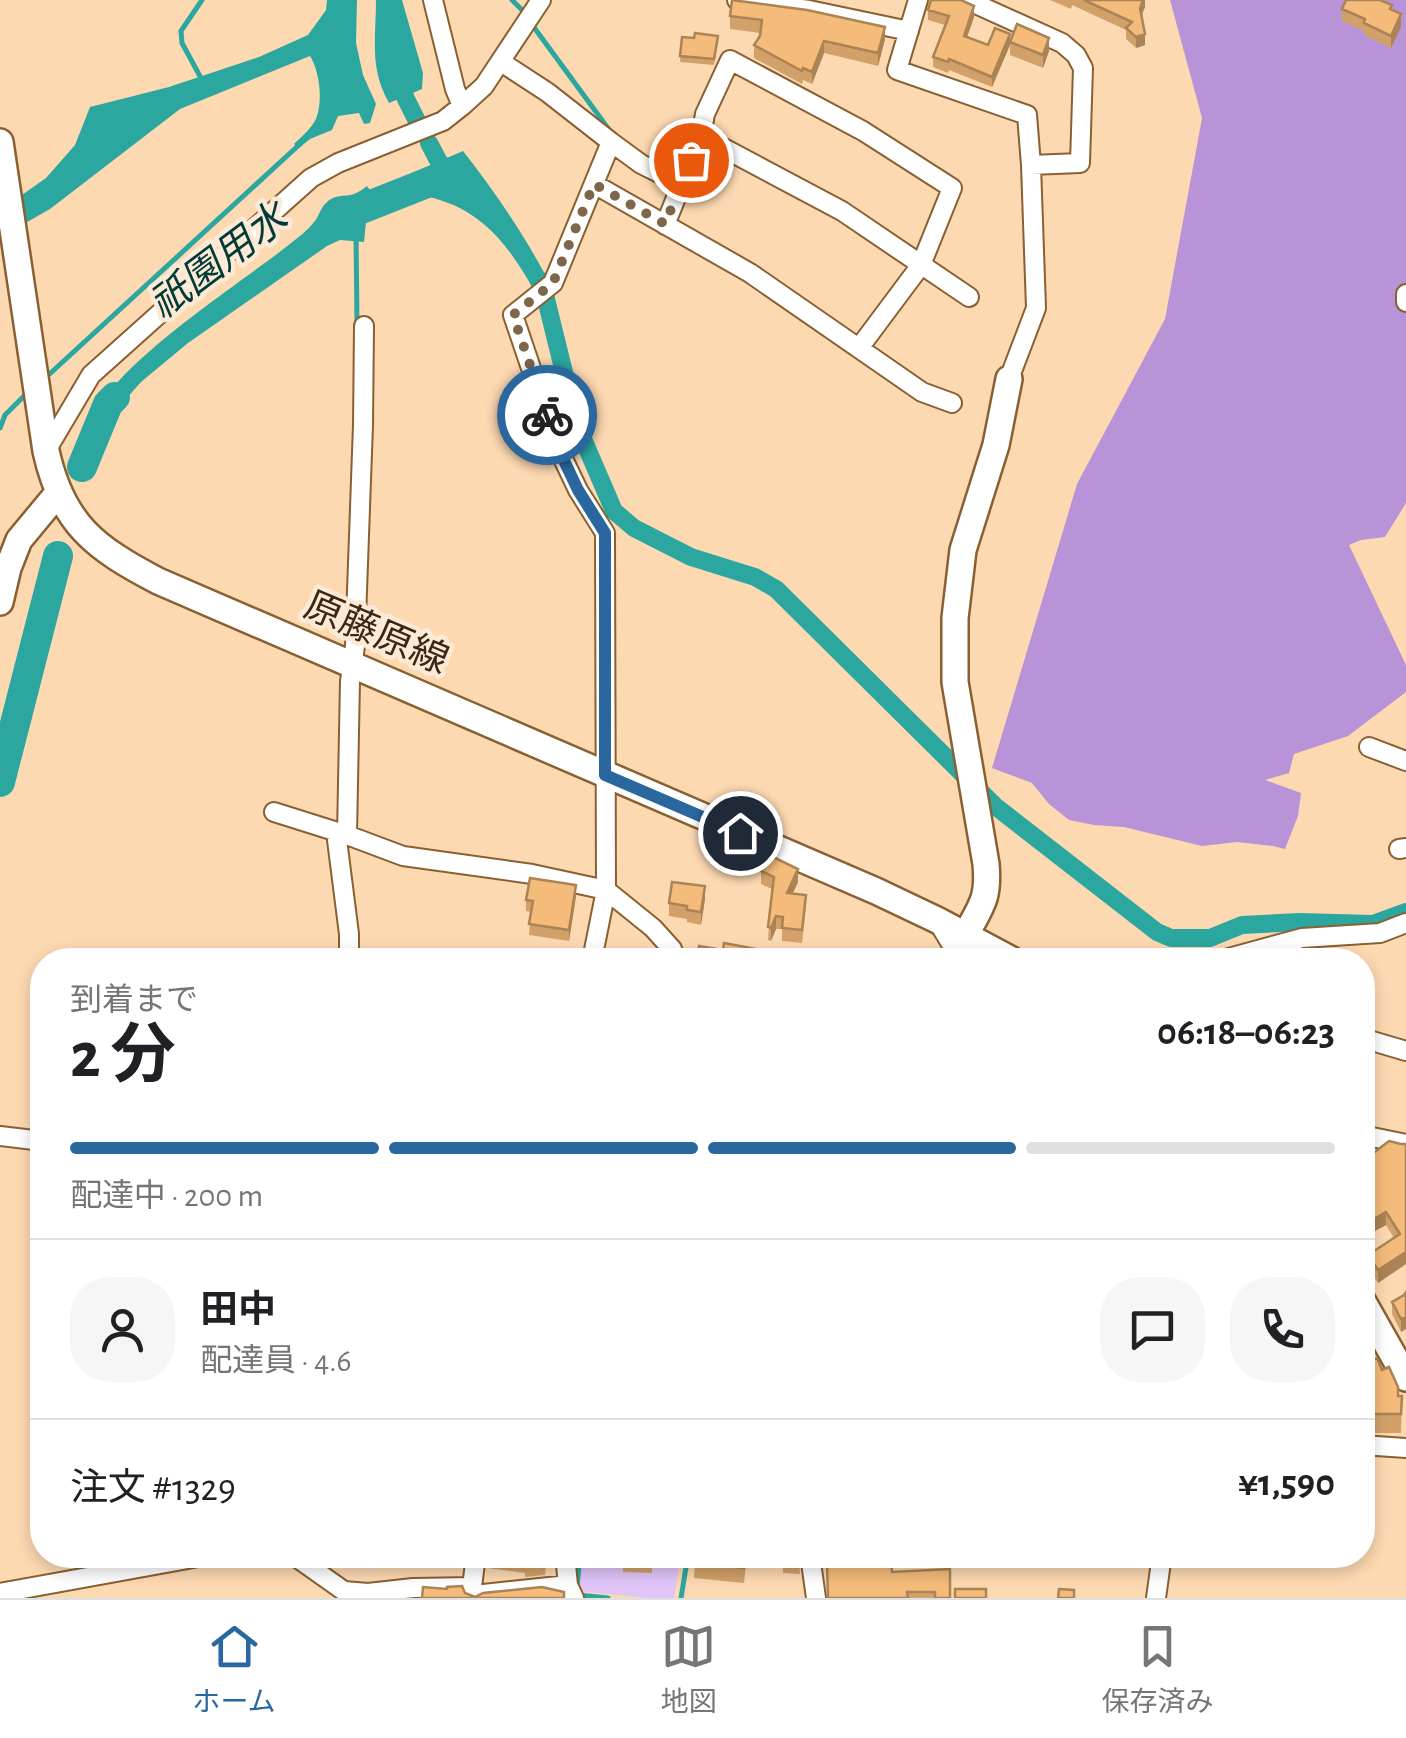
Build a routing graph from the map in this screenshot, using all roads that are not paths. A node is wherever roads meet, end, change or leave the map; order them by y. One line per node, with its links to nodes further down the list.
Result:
1 (433, 0): 8 (street)
2 (541, 0): 7 (street)
3 (737, 0): 6 (street)
4 (918, 0): 6 (street)
5 (968, 0): 12 (street)
6 (908, 32): 12 (street)
7 (501, 62): 8 (street); 11 (street)
8 (462, 106): 25 (street)
9 (701, 136): 14 (street); 17 (street); 17 (street)
10 (0, 142): 16 (main road, 原藤原線)
11 (610, 142): 13 (street); 14 (street)
12 (1031, 164): 23 (street)
13 (594, 184): 15 (street); 31 (street)
14 (682, 184): 15 (street)
15 (665, 224): 22 (street)
16 (8, 237): 25 (main road, 原藤原線)
17 (921, 265): 19 (street); 22 (street)
18 (1406, 294): 20 (street)
19 (969, 297)
20 (1406, 302)
21 (364, 326): 28 (street)
22 (858, 348): 24 (street)
23 (1009, 379): 36 (main road)
24 (952, 403)
25 (46, 452): 26 (main road, 原藤原線)
26 (58, 493): 27 (main road); 28 (main road, 原藤原線)
27 (0, 602)
28 (352, 664): 31 (main road, 原藤原線); 33 (street)
29 (1368, 747): 30 (street)
30 (1406, 761)
31 (605, 775): 34 (street); 36 (main road, 原藤原線)
32 (274, 812): 33 (street)
33 (341, 833): 34 (street); 37 (street)
34 (606, 890): 38 (street); 39 (street)
35 (1406, 923): 40 (street)
36 (964, 947)
37 (349, 948)
38 (594, 948)
39 (671, 948)
40 (1266, 948)
41 (1375, 1042): 42 (street)
42 (1406, 1051)
43 (0, 1136): 45 (street)
44 (1375, 1138): 46 (street)
45 (30, 1139)
46 (1406, 1144)
47 (1375, 1323): 48 (main road)
48 (1406, 1378)
49 (1375, 1446): 50 (street)
50 (1406, 1448)
51 (136, 1568): 55 (street)
52 (311, 1568): 57 (street)
53 (812, 1568): 58 (street)
54 (1160, 1568): 59 (street)
55 (0, 1592)
56 (571, 1592): 57 (street)
57 (476, 1593)
58 (816, 1598)
59 (1156, 1598)

